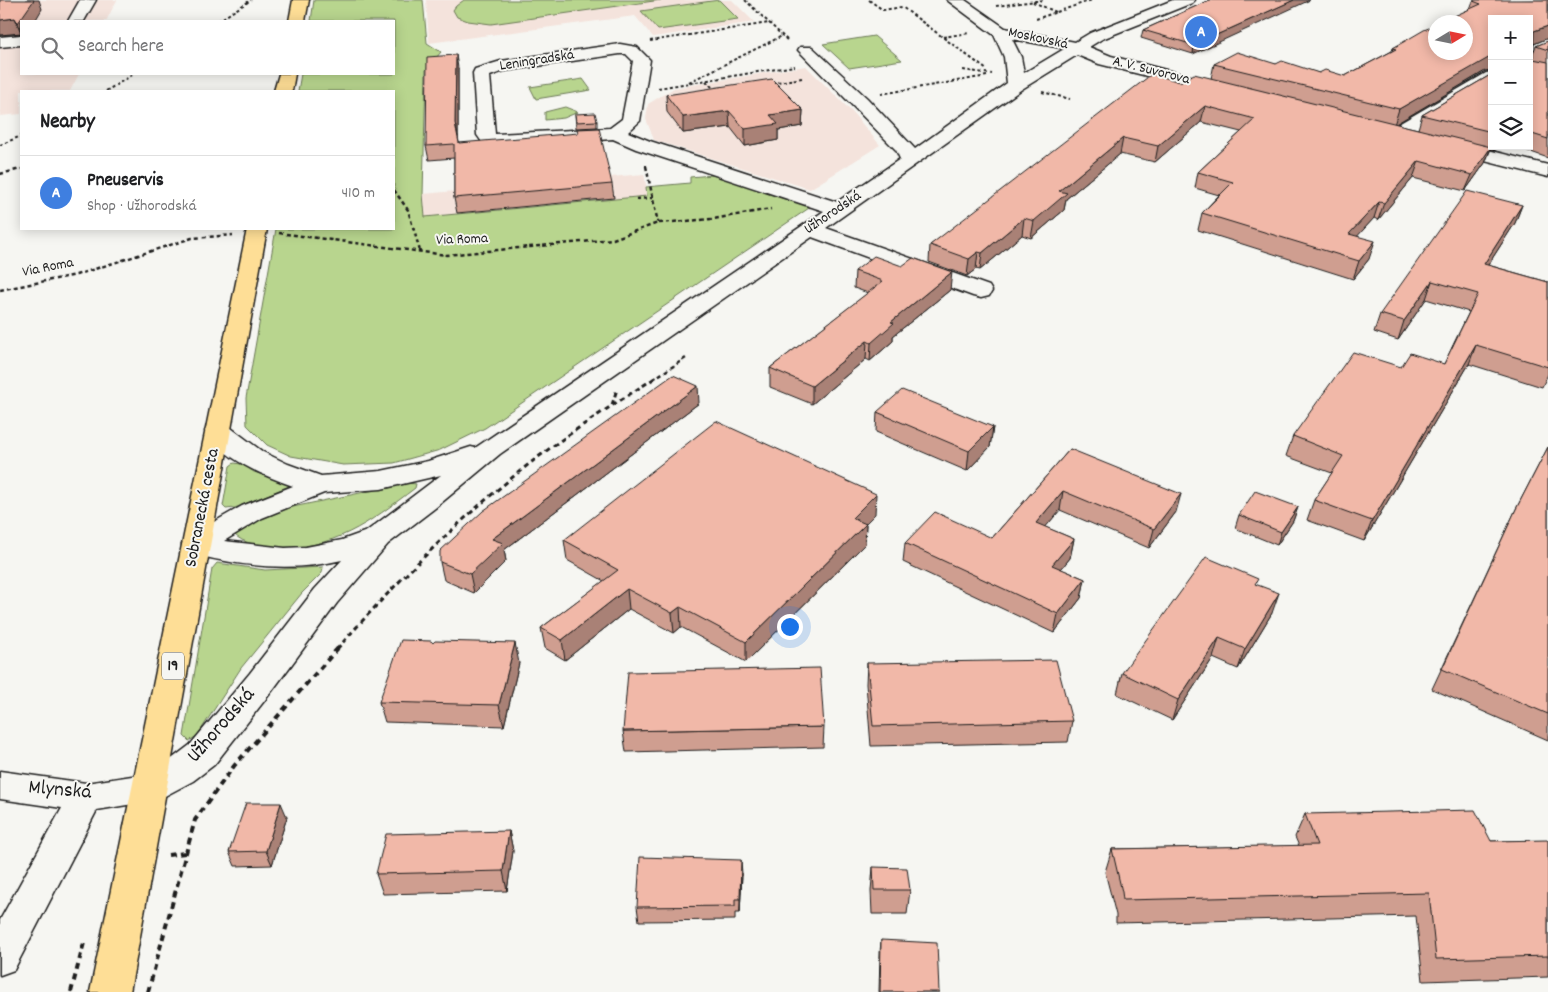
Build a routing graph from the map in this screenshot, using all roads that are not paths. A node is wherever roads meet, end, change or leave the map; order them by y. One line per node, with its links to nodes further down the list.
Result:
1 (88, 0): 7 (street)
2 (301, 0): 8 (main road)
3 (955, 0): 9 (street, Moskovská)
4 (1141, 0): 6 (street)
5 (1187, 0): 6 (street, Užhorodská)
6 (1166, 9): 12 (street, Užhorodská)
7 (77, 20)
8 (297, 20)
9 (1000, 32): 12 (street, Moskovská); 16 (street, Moskovská)
10 (20, 40): 11 (street)
11 (0, 42)
12 (1075, 47): 16 (street, Užhorodská); 18 (street, A. V. Suvorova)
13 (804, 57): 24 (street)
14 (287, 75): 17 (main road)
15 (1488, 79): 21 (street)
16 (1016, 85): 24 (street, Užhorodská)
17 (284, 90)
18 (1234, 92)
19 (1378, 128): 21 (street)
20 (615, 133): 20 (street, Leningradská); 26 (street, Leningradská)
21 (1397, 133): 22 (street)
22 (1416, 138)
23 (1435, 143): 25 (street)
24 (910, 161): 26 (street, Užhorodská)
25 (1548, 171)
26 (839, 209): 27 (street, Užhorodská)
27 (809, 229): 29 (street); 31 (street, Užhorodská)
28 (257, 231): 30 (main road, Sobranecká cesta / 19)
29 (981, 292)
30 (218, 432): 32 (street, Užhorodská); 34 (main road, Sobranecká cesta / 19)
31 (491, 448): 32 (street, Užhorodská); 33 (street, Užhorodská)
32 (320, 485): 34 (street, Užhorodská)
33 (378, 537): 34 (street, Užhorodská); 36 (street, Užhorodská)
34 (196, 546): 36 (main road, Sobranecká cesta / 19)
35 (0, 785): 37 (street, Mlynská)
36 (150, 787): 37 (street, Mlynská); 39 (main road, 19)
37 (86, 797): 38 (street)
38 (0, 957)
39 (110, 992)

